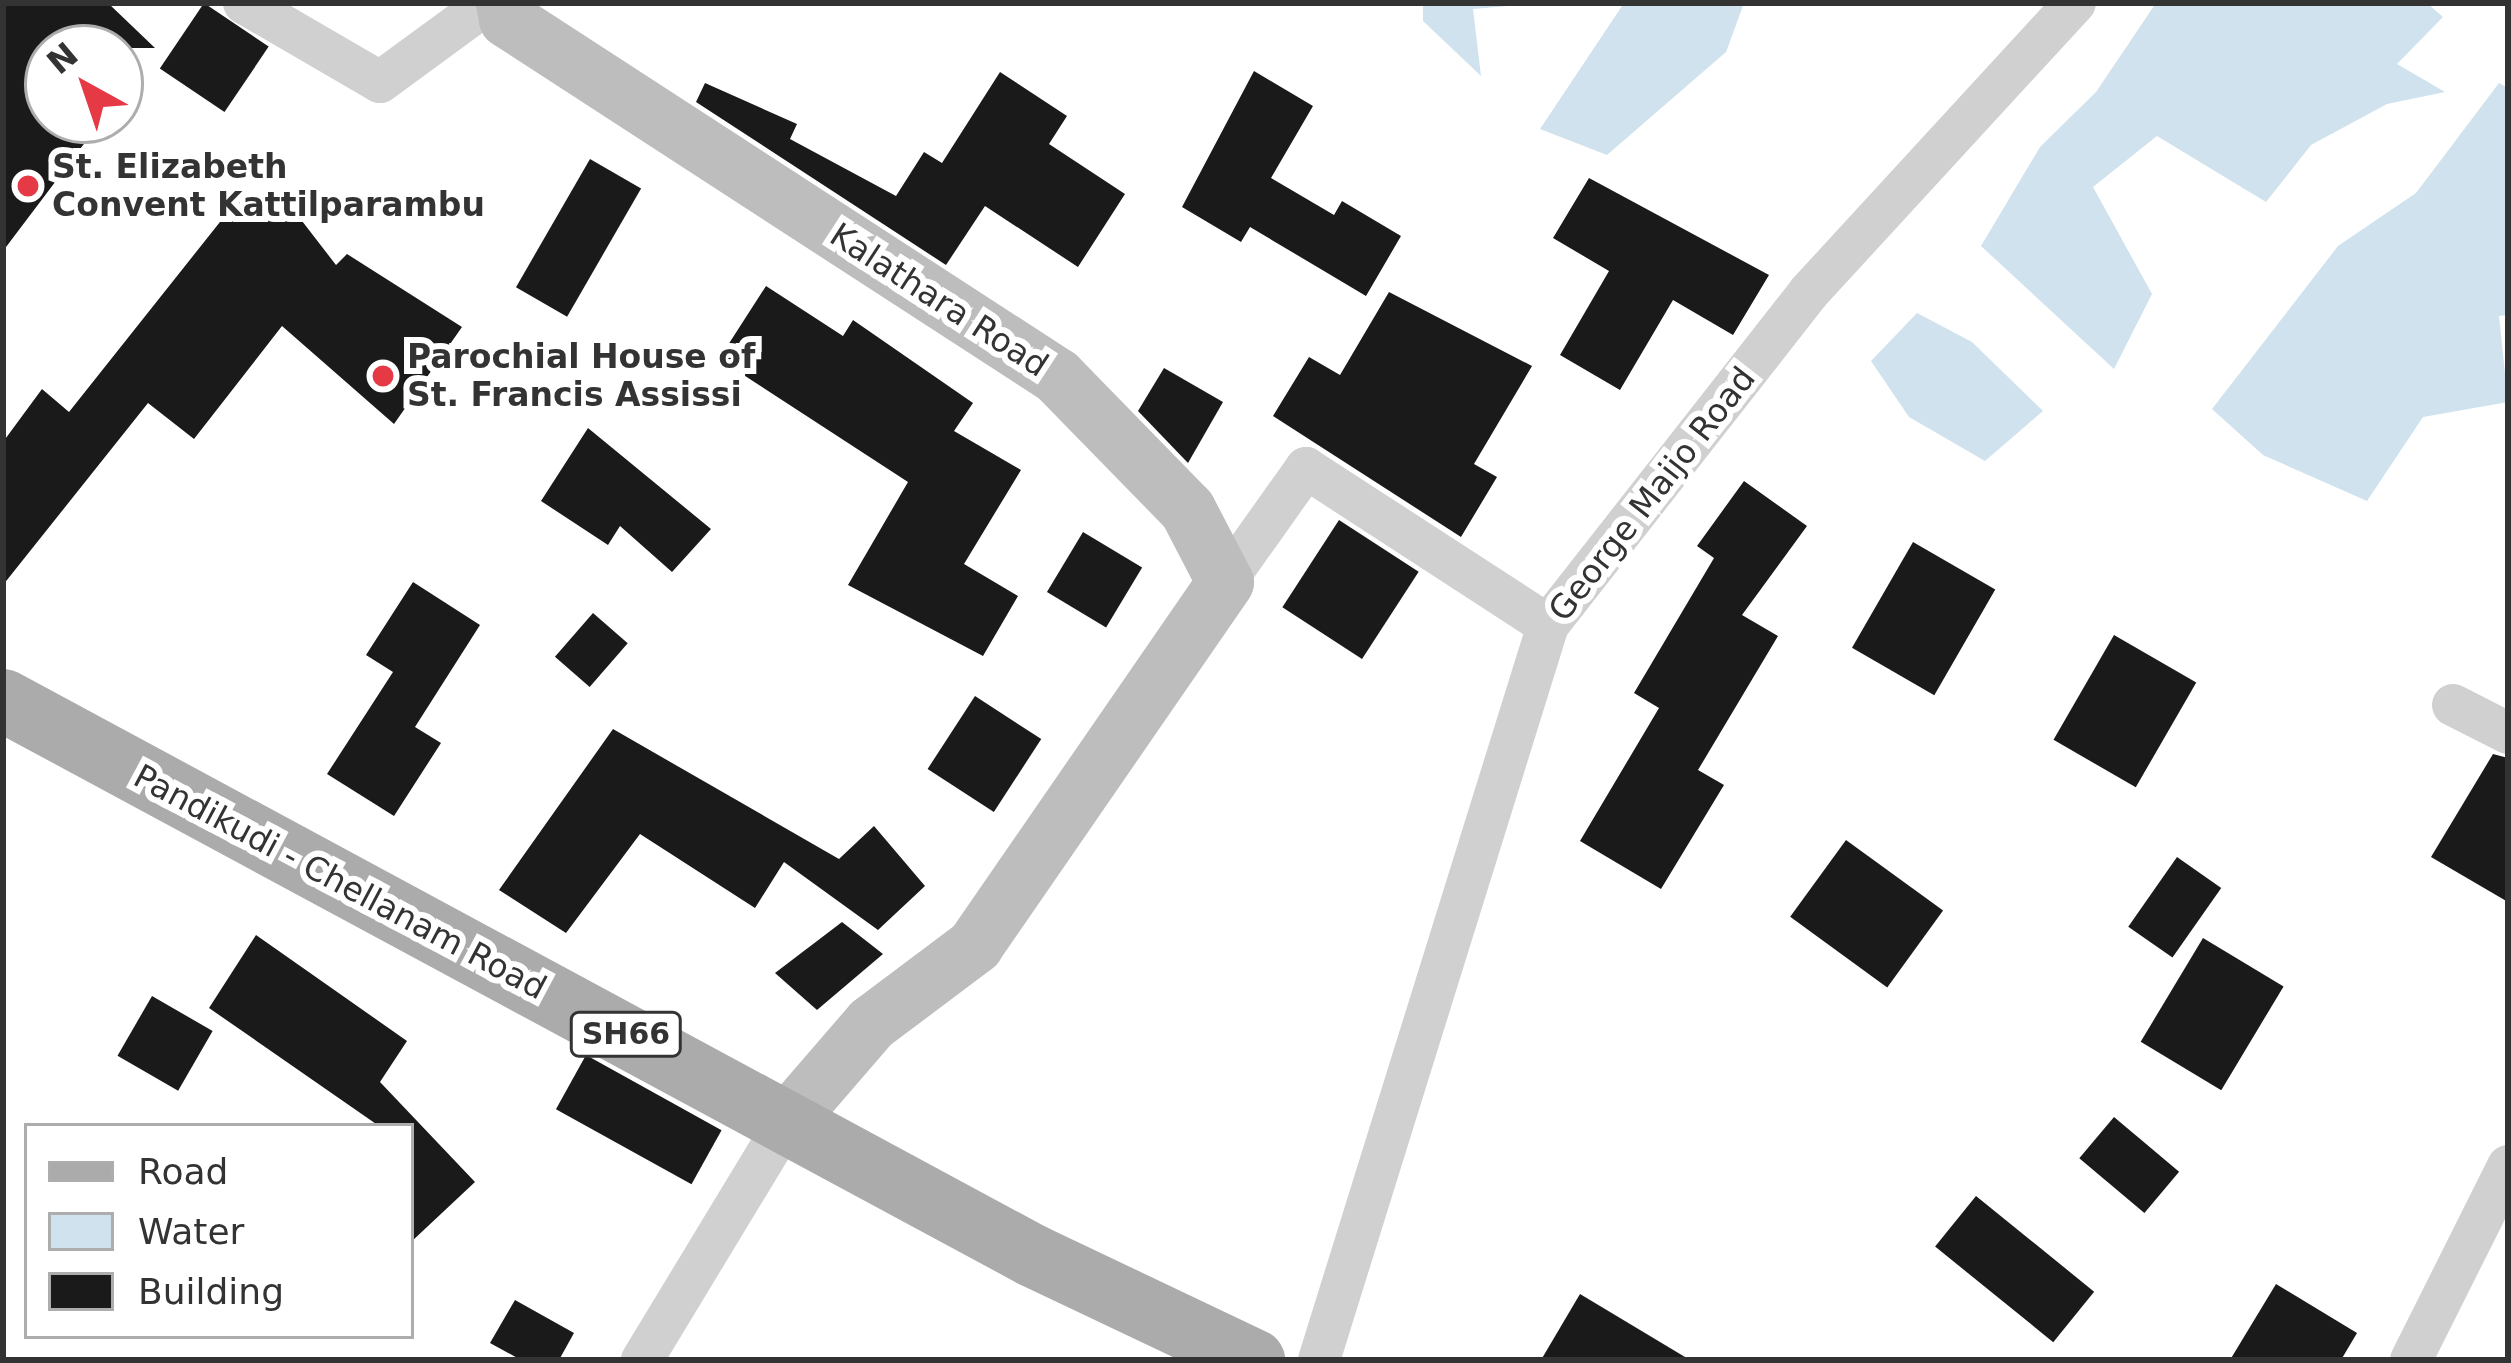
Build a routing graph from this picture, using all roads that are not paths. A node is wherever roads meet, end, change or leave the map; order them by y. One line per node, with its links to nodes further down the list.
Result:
1 (244, 3): 2 (street)
2 (488, 3)
3 (504, 3): 5 (street, Kalathara Road)
4 (2075, 3): 6 (street, George Maijo Road)
5 (1226, 582): 6 (street); 10 (street)
6 (1548, 625): 14 (street, George Maijo Road)
7 (3, 700): 10 (main road, Pandikudi - Chellanam Road / SH66)
8 (2453, 705): 9 (street)
9 (2508, 733)
10 (788, 1119): 12 (street); 13 (main road, Pandikudi - Chellanam Road / SH66)
11 (2508, 1166): 15 (street)
12 (642, 1360)
13 (1253, 1360)
14 (1319, 1360)
15 (2411, 1360)

